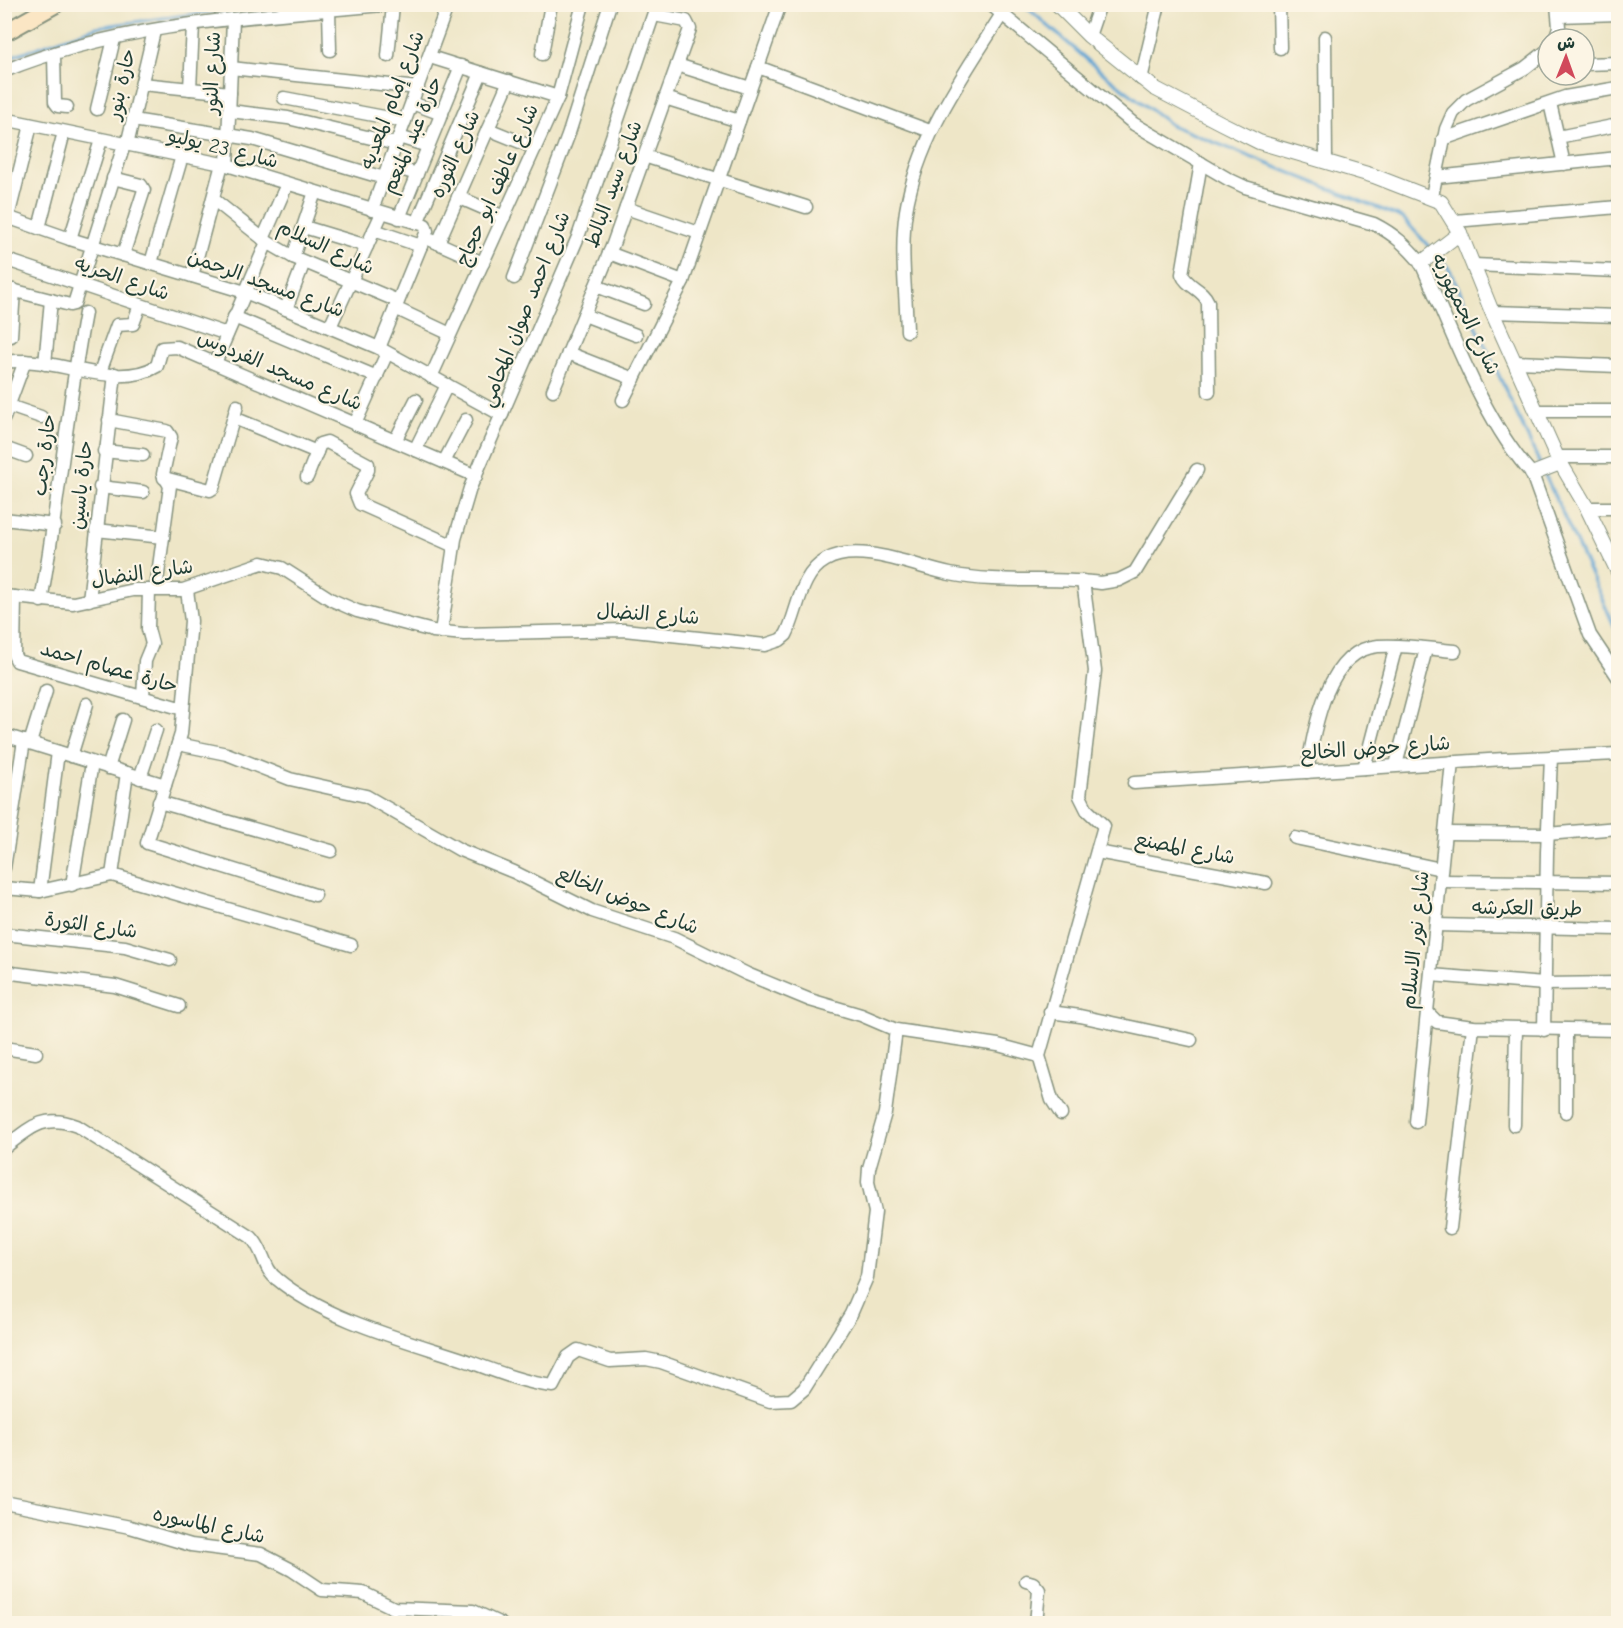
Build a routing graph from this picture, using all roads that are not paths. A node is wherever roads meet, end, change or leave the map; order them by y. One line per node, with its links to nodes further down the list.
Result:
1 (56, 4): 22 (main road)
2 (448, 4): 31 (street, شارع إمام المعديه)
3 (551, 4): 29 (street)
4 (583, 4): 49 (street, شارع عاطف ابو حجاج)
5 (610, 4): 121 (street)
6 (780, 4): 37 (street)
7 (990, 4): 16 (street, شارع الجمهوريه)
8 (1057, 4): 23 (street, شارع الجمهوريه)
9 (1100, 4): 23 (street)
10 (1159, 4): 41 (street)
11 (1279, 4): 26 (street)
12 (393, 5): 13 (street); 30 (street)
13 (330, 10): 18 (street); 27 (street)
14 (655, 10): 35 (street, شارع سيد البالط); 166 (street, شارع احمد صوان المحامي)
15 (1558, 10): 17 (street); 20 (street)
16 (1002, 14): 65 (street); 79 (street, شارع الجمهوريه)
17 (1618, 14)
18 (233, 19): 19 (street); 38 (street, شارع النور)
19 (193, 25): 21 (street); 47 (street)
20 (1556, 27)
21 (154, 31): 25 (street); 43 (street, حارة بنور)
22 (4, 33)
23 (1089, 36): 41 (street, شارع الجمهوريه)
24 (1325, 37): 78 (street)
25 (114, 39): 28 (street); 55 (street)
26 (1280, 48)
27 (330, 50)
28 (54, 54): 39 (street); 54 (street)
29 (542, 54)
30 (388, 56)
31 (430, 57): 36 (street); 44 (street, شارع إمام المعديه)
32 (1536, 59): 69 (street)
33 (1618, 63): 34 (street)
34 (1596, 64)
35 (677, 65): 45 (street); 51 (street, شارع سيد البالط)
36 (461, 66): 40 (street); 57 (street, حارة عبد المنعم)
37 (758, 67): 45 (street); 65 (street)
38 (231, 68): 44 (street); 48 (street, شارع النور)
39 (4, 71)
40 (481, 73): 42 (street); 105 (street)
41 (1141, 78): 78 (street, شارع الجمهوريه)
42 (509, 81): 49 (street); 64 (street, شارع الثوره)
43 (142, 84): 47 (street); 59 (street, حارة بنور)
44 (418, 88): 52 (street, شارع إمام المعديه)
45 (750, 88): 61 (street)
46 (1618, 88): 53 (street)
47 (190, 89): 48 (street)
48 (230, 93): 56 (street, شارع النور)
49 (558, 97): 74 (street, شارع عاطف ابو حجاج)
50 (284, 98): 60 (street)
51 (665, 98): 61 (street); 76 (street, شارع سيد البالط)
52 (412, 103): 57 (street); 60 (street, شارع إمام المعديه)
53 (1550, 103): 68 (street); 69 (street)
54 (68, 107)
55 (97, 109)
56 (230, 111): 67 (street, شارع النور); 71 (street)
57 (442, 114): 73 (street, حارة عبد المنعم)
58 (4, 119): 62 (street, شارع 23 يوليو)
59 (133, 120): 67 (street); 72 (street, حارة بنور)
60 (405, 121): 71 (street, شارع إمام المعديه)
61 (739, 121): 87 (street)
62 (31, 125): 66 (street, شارع 23 يوليو); 97 (street)
63 (1618, 125): 68 (street)
64 (488, 129): 74 (street); 91 (street, شارع الثوره)
65 (930, 131): 139 (street)
66 (63, 132): 70 (street, شارع 23 يوليو); 101 (street)
67 (229, 135): 81 (street, شارع النور); 86 (street)
68 (1557, 137): 80 (street)
69 (1443, 139): 84 (street)
70 (101, 140): 72 (street, شارع 23 يوليو); 106 (street)
71 (398, 140): 73 (street); 82 (street, شارع إمام المعديه)
72 (125, 145): 75 (street, شارع 23 يوليو); 85 (street, حارة بنور)
73 (428, 146): 83 (street, حارة عبد المنعم)
74 (535, 148): 98 (street, شارع عاطف ابو حجاج)
75 (182, 156): 81 (street, شارع 23 يوليو); 116 (street)
76 (644, 156): 87 (street); 95 (street, شارع سيد البالط)
77 (1618, 158): 80 (street)
78 (1326, 162): 90 (street, شارع الجمهوريه)
79 (1201, 163): 115 (street, شارع الجمهوريه); 160 (street)
80 (1564, 164): 84 (street)
81 (225, 165): 88 (street, شارع 23 يوليو); 92 (street, شارع النور)
82 (388, 165): 83 (street); 86 (street, شارع إمام المعديه)
83 (417, 174): 99 (street, حارة عبد المنعم)
84 (1436, 177): 90 (street)
85 (113, 178): 109 (street, حارة بنور); 112 (street)
86 (384, 178): 96 (street, شارع إمام المعديه)
87 (718, 180): 93 (street); 104 (street)
88 (287, 184): 89 (street, شارع 23 يوليو); 107 (street)
89 (315, 192): 96 (street, شارع 23 يوليو); 100 (street)
90 (1432, 196): 103 (street, شارع الجمهوريه)
91 (458, 197): 98 (street); 108 (street, شارع الثوره)
92 (213, 199): 107 (street, شارع السلام); 120 (street, شارع النور)
93 (806, 207)
94 (1618, 207): 103 (street)
95 (626, 208): 104 (street); 111 (street, شارع سيد البالط)
96 (377, 211): 99 (street, شارع 23 يوليو); 102 (street, شارع إمام المعديه)
97 (6, 216): 101 (street, شارع مسجد الرحمن)
98 (504, 217): 117 (street, شارع عاطف ابو حجاج)
99 (399, 218): 105 (street, شارع 23 يوليو)
100 (304, 227): 110 (street); 114 (street)
101 (39, 228): 106 (street, شارع مسجد الرحمن)
102 (374, 230): 105 (street); 110 (street, شارع إمام المعديه)
103 (1455, 232): 115 (street); 118 (street, شارع الجمهوريه)
104 (699, 233): 123 (street)
105 (422, 234): 108 (street); 129 (street)
106 (70, 239): 109 (street, شارع مسجد الرحمن)
107 (265, 241): 114 (street, شارع السلام); 127 (street)
108 (438, 243): 117 (street)
109 (92, 246): 112 (street, شارع مسجد الرحمن); 124 (street, حارة بنور)
110 (367, 246): 122 (street, شارع إمام المعديه)
111 (609, 253): 123 (street); 125 (street, شارع سيد البالط)
112 (123, 255): 116 (street, شارع مسجد الرحمن)
113 (4, 259): 124 (street, شارع الحريه)
114 (299, 259): 122 (street, شارع السلام); 132 (street)
115 (1425, 260): 182 (street, شارع الجمهوريه)
116 (151, 263): 120 (street, شارع مسجد الرحمن)
117 (483, 263): 156 (street, شارع عاطف ابو حجاج)
118 (1474, 266): 119 (street); 133 (street, شارع الجمهوريه)
119 (1618, 271)
120 (192, 276): 127 (street, شارع مسجد الرحمن)
121 (514, 278)
122 (351, 281): 129 (street, شارع السلام); 138 (street, شارع إمام المعديه)
123 (683, 281): 157 (street)
124 (80, 285): 128 (street); 131 (street, شارع الحريه)
125 (596, 286): 130 (street); 135 (street, شارع سيد البالط)
126 (9, 289): 128 (street); 143 (street)
127 (245, 292): 132 (street, شارع مسجد الرحمن); 137 (street)
128 (51, 300): 150 (street)
129 (397, 304): 140 (street, شارع السلام); 144 (street)
130 (644, 304)
131 (140, 305): 141 (street, شارع الحريه); 153 (street)
132 (286, 309): 138 (street, شارع مسجد الرحمن)
133 (1492, 312): 136 (street); 148 (street, شارع الجمهوريه)
134 (85, 313): 152 (street, حارة رجب)
135 (584, 315): 142 (street); 145 (street, شارع سيد البالط)
136 (1618, 316)
137 (234, 318): 141 (street); 155 (street)
138 (330, 327): 144 (street, شارع مسجد الرحمن)
139 (907, 331)
140 (446, 332)
141 (227, 334): 149 (street)
142 (636, 335)
143 (11, 336)
144 (383, 350): 155 (street); 156 (street, شارع مسجد الرحمن)
145 (568, 353): 157 (street); 159 (street, شارع سيد البالط)
146 (25, 361): 147 (street, شارع مسجد الفردوس); 150 (street, شارع مسجد الفردوس); 165 (street)
147 (4, 362)
148 (1514, 362): 151 (street); 163 (street, شارع الجمهوريه)
149 (215, 363): 154 (street, شارع مسجد الفردوس); 170 (street, شارع مسجد الفردوس)
150 (45, 364): 152 (street, شارع مسجد الفردوس)
151 (1618, 366)
152 (75, 368): 153 (street, شارع مسجد الفردوس); 191 (street, حارة رجب)
153 (100, 372): 154 (street, شارع مسجد الفردوس)
154 (115, 374): 168 (street, حارة ياسين)
155 (377, 377): 170 (street)
156 (431, 377): 158 (street, شارع مسجد الرحمن)
157 (634, 379): 162 (street)
158 (447, 386): 166 (street, شارع مسجد الرحمن); 173 (street)
159 (553, 390)
160 (1209, 392)
161 (416, 400): 171 (street)
162 (623, 400)
163 (1537, 411): 164 (street); 180 (street, شارع الجمهوريه)
164 (1618, 411)
165 (7, 412): 167 (street)
166 (502, 415): 183 (street, شارع احمد صوان المحامي)
167 (41, 417)
168 (109, 420): 174 (street, حارة ياسين); 185 (street)
169 (466, 420): 179 (street)
170 (355, 424): 171 (street, شارع مسجد الفردوس)
171 (395, 441): 173 (street, شارع مسجد الفردوس)
172 (4, 448): 177 (street)
173 (415, 450): 179 (street, شارع مسجد الفردوس)
174 (104, 451): 176 (street); 186 (street, حارة ياسين)
175 (317, 452): 184 (street); 185 (street); 194 (street)
176 (142, 455)
177 (26, 456)
178 (1618, 457): 180 (street)
179 (444, 462): 183 (street, شارع مسجد الفردوس)
180 (1557, 462): 182 (street); 188 (street, شارع الجمهوريه)
181 (1197, 470): 196 (street, شارع النضال)
182 (1535, 473): 206 (street, شارع الجمهوريه)
183 (476, 476): 194 (street, شارع احمد صوان المحامي)
184 (307, 477)
185 (164, 478): 193 (street)
186 (100, 487): 187 (street); 192 (street, حارة ياسين)
187 (143, 492)
188 (1587, 508): 189 (street); 195 (street, شارع الجمهوريه)
189 (1618, 508)
190 (4, 519): 191 (street)
191 (55, 525): 201 (street, حارة رجب)
192 (96, 530): 193 (street); 200 (street, حارة ياسين)
193 (163, 537): 197 (street)
194 (454, 546): 202 (street, شارع احمد صوان المحامي)
195 (1618, 572)
196 (1083, 581): 202 (street, شارع النضال); 236 (street)
197 (152, 590): 198 (street, شارع النضال); 200 (street, شارع النضال); 208 (street)
198 (187, 590): 202 (street, شارع النضال); 210 (street)
199 (10, 596): 201 (street, شارع النضال); 208 (street, حارة عصام احمد)
200 (89, 600): 201 (street, شارع النضال)
201 (41, 601)
202 (441, 632)
203 (1396, 646): 204 (street); 224 (street); 225 (street)
204 (1426, 648): 205 (street); 222 (street)
205 (1455, 651)
206 (1618, 677)
207 (46, 691): 214 (street)
208 (143, 697): 210 (street, حارة عصام احمد)
209 (87, 704): 218 (street)
210 (183, 709): 215 (street)
211 (123, 720): 223 (street)
212 (156, 730): 227 (street)
213 (4, 735): 214 (street)
214 (27, 742): 216 (street); 237 (street)
215 (178, 744): 229 (street); 262 (street, شارع حوض الخالع)
216 (58, 752): 218 (street); 245 (street)
217 (1618, 754): 219 (street, شارع حوض الخالع)
218 (71, 756): 221 (street)
219 (1551, 757): 220 (street, شارع حوض الخالع); 233 (street)
220 (1452, 762): 222 (street, شارع حوض الخالع); 232 (street, شارع نور الاسلام)
221 (92, 763): 223 (street); 243 (street)
222 (1396, 765): 224 (street, شارع حوض الخالع)
223 (108, 768): 226 (street)
224 (1364, 768): 225 (street, شارع حوض الخالع)
225 (1307, 772): 228 (street, شارع حوض الخالع)
226 (127, 773): 227 (street); 238 (street)
227 (140, 778): 229 (street)
228 (1134, 783)
229 (165, 785): 230 (street)
230 (159, 802): 235 (street); 246 (street)
231 (1618, 828): 233 (street)
232 (1445, 833): 233 (street); 239 (street, شارع نور الاسلام)
233 (1547, 834): 242 (street)
234 (1295, 838): 239 (street)
235 (332, 851)
236 (1097, 852): 240 (street, شارع المصنع); 258 (street)
237 (4, 868)
238 (112, 875): 243 (street); 251 (street)
239 (1441, 875): 242 (street); 247 (street, شارع نور الاسلام)
240 (1266, 883)
241 (1618, 883): 242 (street)
242 (1548, 884): 248 (street)
243 (72, 885): 245 (street)
244 (4, 888): 245 (street)
245 (40, 891)
246 (315, 895)
247 (1436, 925): 248 (street, طريق العكرشه); 254 (street, شارع نور الاسلام)
248 (1546, 929): 249 (street, طريق العكرشه); 256 (street)
249 (1618, 929)
250 (4, 933): 252 (street, شارع الثورة)
251 (351, 945)
252 (170, 960)
253 (4, 972): 257 (street)
254 (1431, 975): 256 (street); 259 (street, شارع نور الاسلام)
255 (1618, 983): 256 (street)
256 (1544, 984): 263 (street)
257 (179, 1006)
258 (1050, 1012): 266 (street); 269 (street)
259 (1427, 1012): 260 (street); 272 (street, شارع نور الاسلام)
260 (1473, 1027): 261 (street); 275 (street)
261 (1516, 1029): 263 (street); 273 (street)
262 (896, 1030): 269 (street, شارع حوض الخالع); 274 (street)
263 (1544, 1030): 264 (street)
264 (1566, 1030): 265 (street); 270 (street)
265 (1618, 1030)
266 (1191, 1040)
267 (4, 1048): 268 (street)
268 (36, 1053)
269 (1039, 1056): 271 (street)
270 (1566, 1112)
271 (1061, 1114)
272 (1416, 1122)
273 (1514, 1125)
274 (4, 1148)
275 (1450, 1227)
276 (4, 1502): 278 (street, شارع الماسوره)
277 (1026, 1581): 279 (street)
278 (501, 1623)
279 (1036, 1623)

